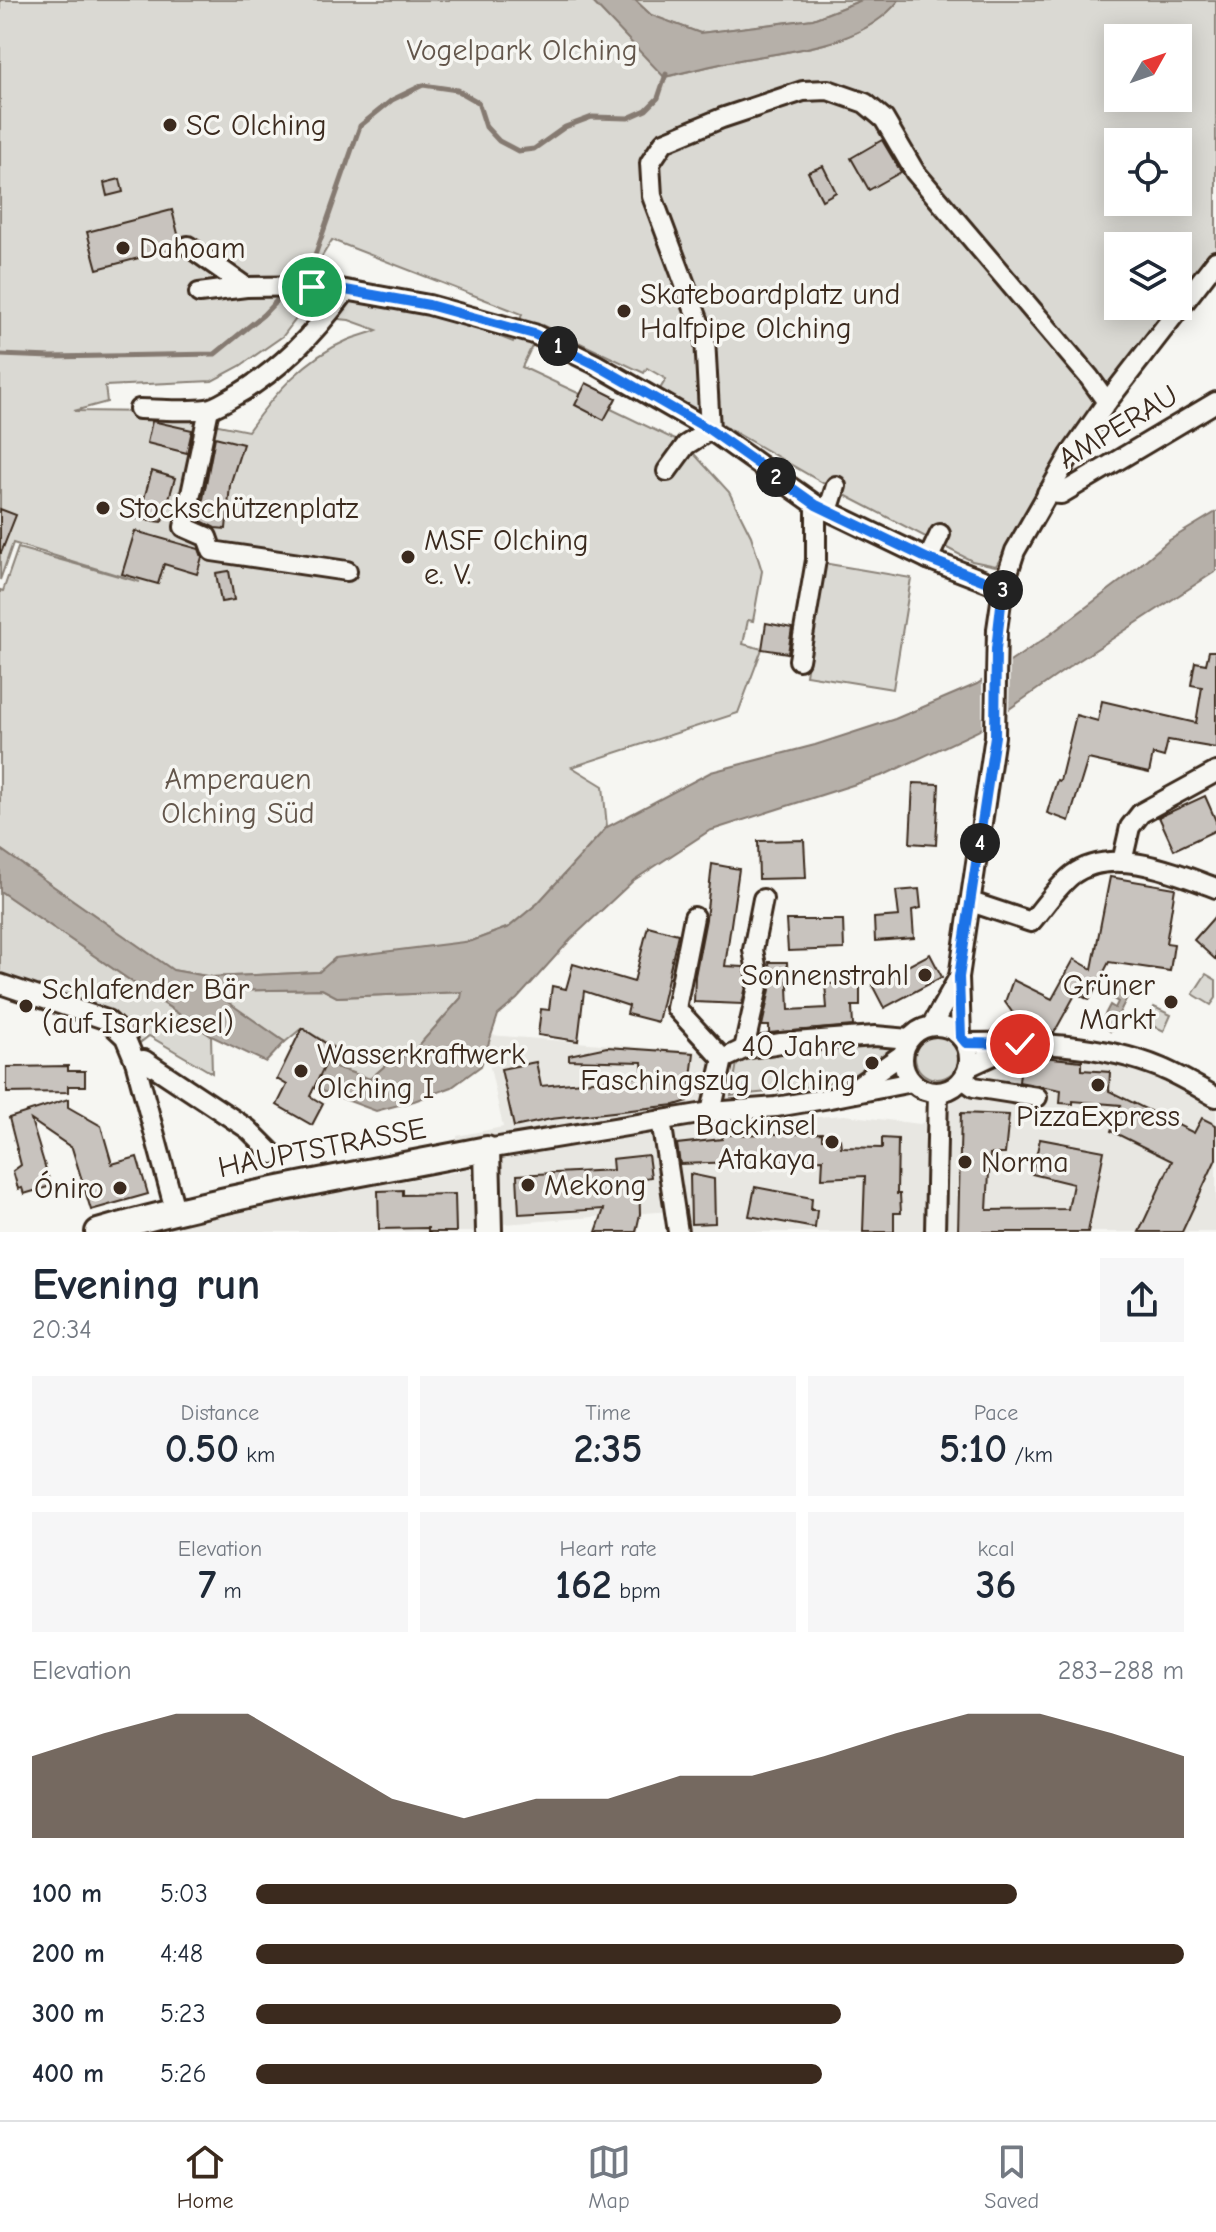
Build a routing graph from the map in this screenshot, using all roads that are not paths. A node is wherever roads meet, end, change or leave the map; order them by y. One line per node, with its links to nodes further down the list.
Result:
1 (188, 246): 3 (street)
2 (1216, 261): 6 (street)
3 (246, 287): 4 (street); 5 (street)
4 (346, 291): 9 (street); 10 (street)
5 (199, 293)
6 (1107, 402): 10 (street); 13 (street)
7 (1216, 402): 13 (street, AMPERAU)
8 (139, 409): 9 (street)
9 (209, 409): 17 (street)
10 (710, 430): 11 (street); 14 (street)
11 (667, 471)
12 (836, 486): 14 (street)
13 (1047, 493): 18 (street)
14 (822, 508): 16 (street); 19 (street)
15 (940, 534): 16 (street)
16 (928, 559): 18 (street)
17 (347, 571)
18 (1003, 588): 24 (street)
19 (799, 660)
20 (1216, 772): 21 (street)
21 (1122, 862): 22 (street); 24 (street)
22 (1216, 888)
23 (763, 899): 32 (street)
24 (971, 902): 26 (street)
25 (694, 917): 33 (street)
26 (959, 977): 28 (street); 29 (street)
27 (0, 984): 34 (street)
28 (932, 1025): 29 (street); 31 (street)
29 (963, 1040): 30 (street); 35 (street)
30 (1020, 1044): 35 (street); 40 (street)
31 (906, 1046): 32 (street); 36 (street); 38 (street, HAUPTSTRASSE)
32 (744, 1049): 33 (street)
33 (723, 1059): 41 (street)
34 (135, 1061): 44 (street); 45 (street)
35 (966, 1073): 37 (street); 39 (street)
36 (912, 1082): 37 (street); 38 (street, HAUPTSTRASSE)
37 (938, 1092): 49 (street)
38 (846, 1094): 41 (street, HAUPTSTRASSE)
39 (1037, 1097)
40 (1216, 1097)
41 (711, 1112): 42 (street, HAUPTSTRASSE)
42 (661, 1120): 43 (street, HAUPTSTRASSE); 48 (street)
43 (487, 1149): 45 (main road, HAUPTSTRASSE); 47 (main road)
44 (273, 1154)
45 (175, 1210): 46 (main road, HAUPTSTRASSE)
46 (98, 1232)
47 (489, 1232)
48 (678, 1232)
49 (935, 1232)

